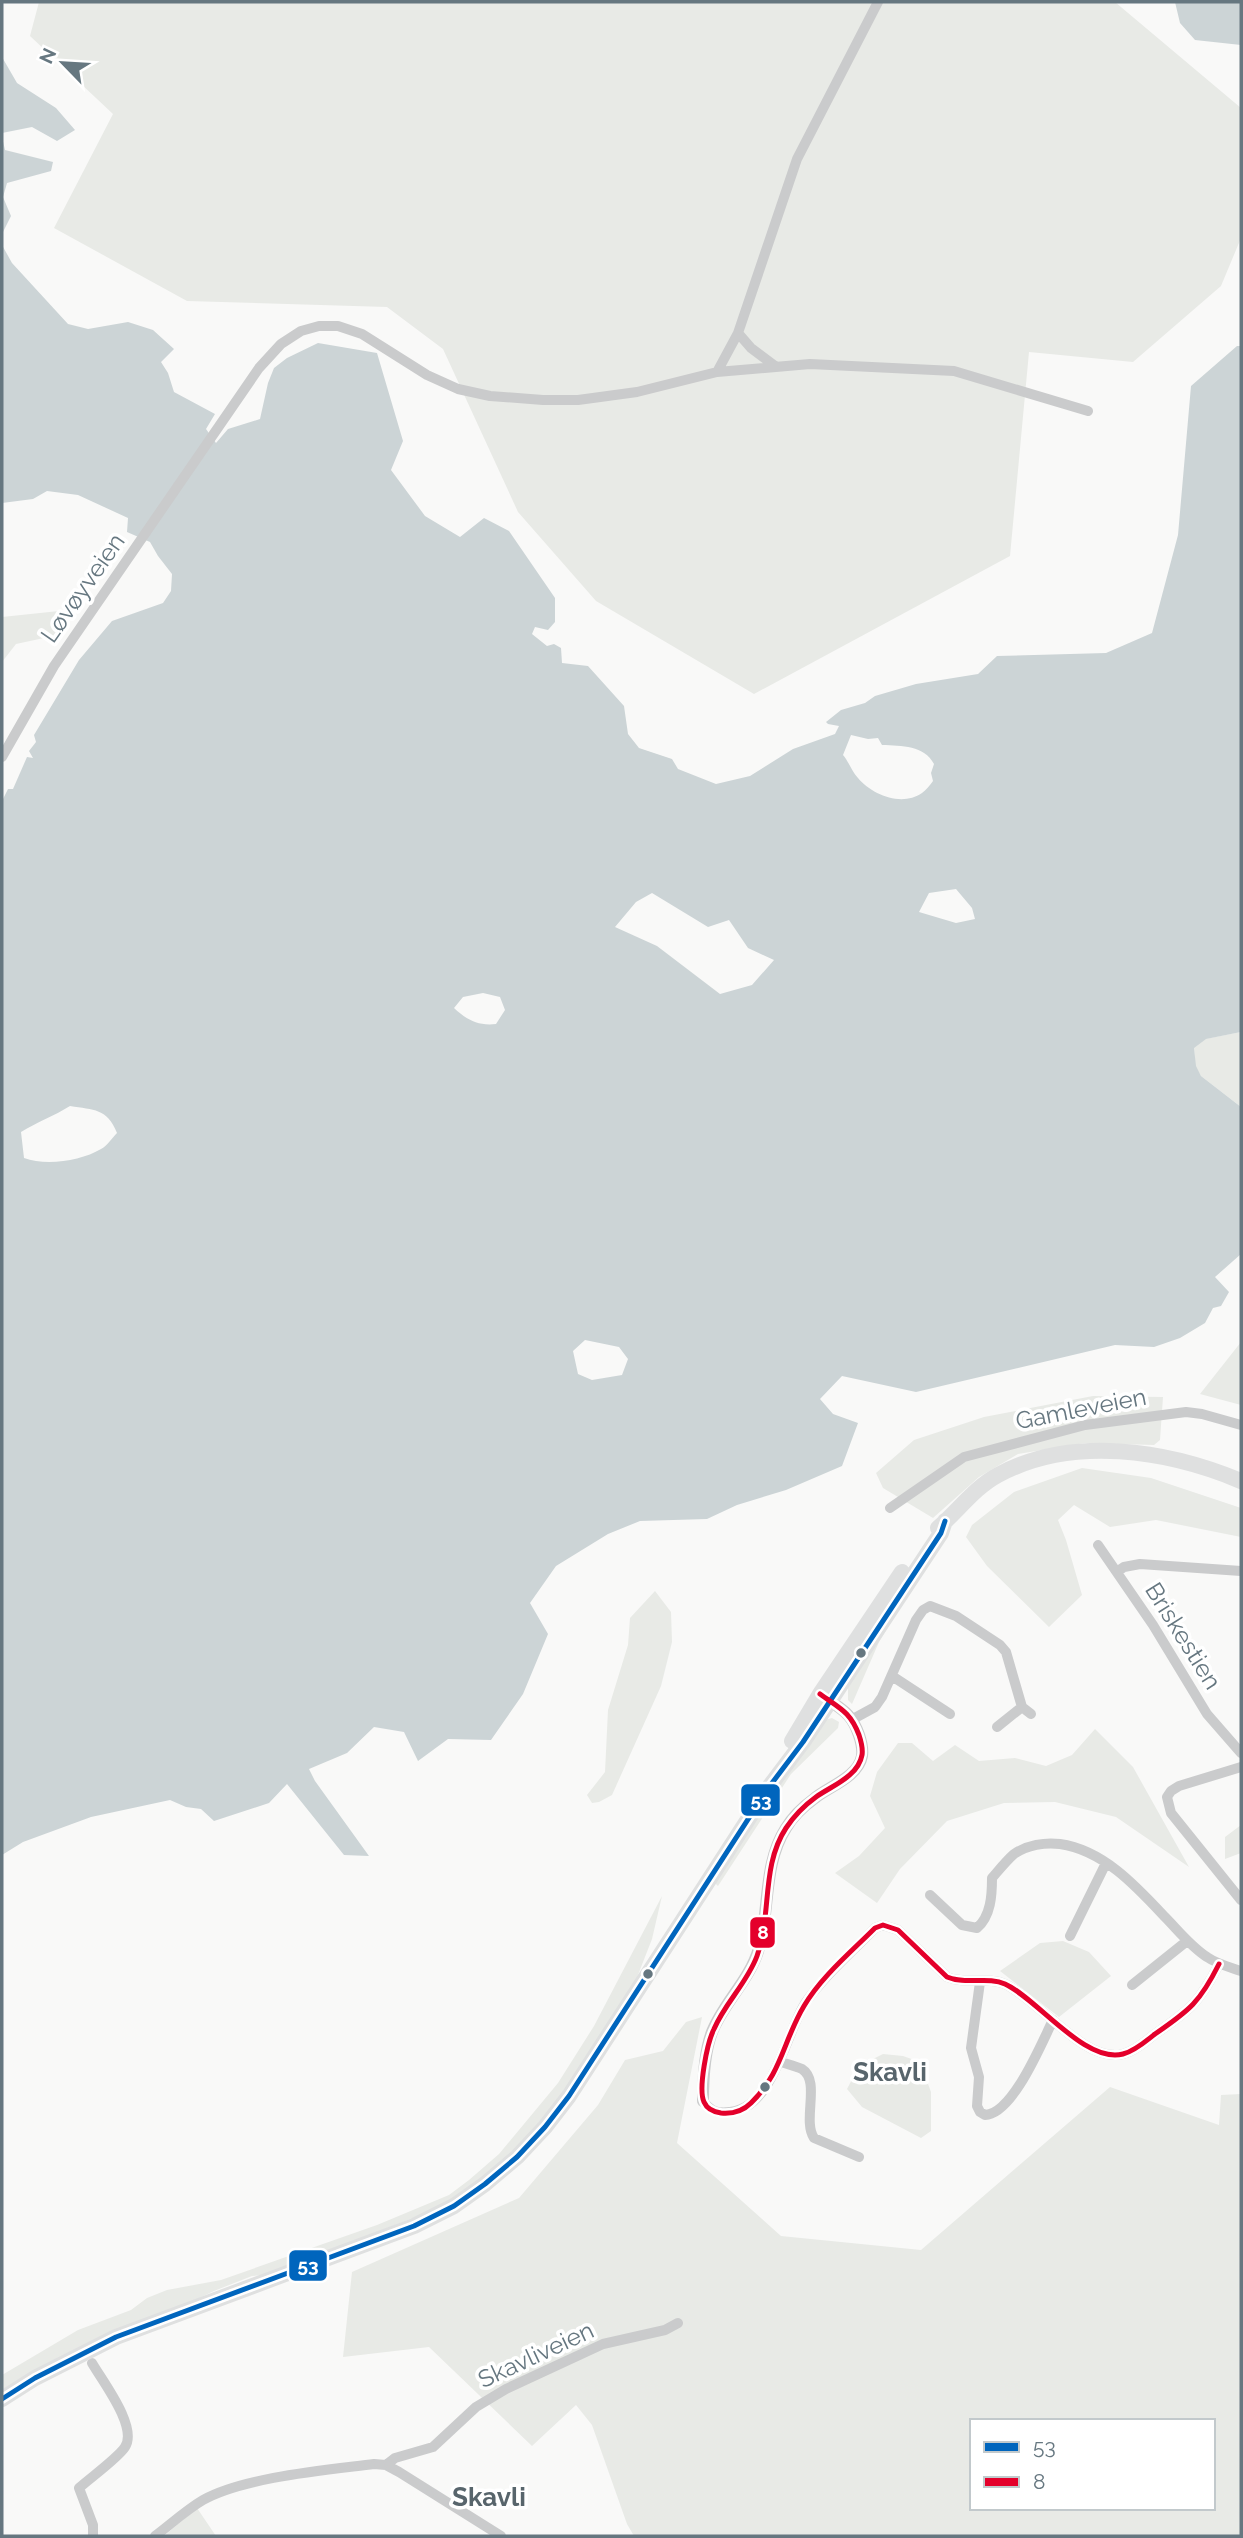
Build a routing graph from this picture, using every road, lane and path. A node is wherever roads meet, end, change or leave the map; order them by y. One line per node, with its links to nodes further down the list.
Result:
1 (878, 2): 2 (street)
2 (738, 333): 3 (street); 4 (street)
3 (775, 366): 4 (street, Løvøyveien); 5 (street, Løvøyveien)
4 (717, 372): 6 (street, Løvøyveien)
5 (1088, 411)
6 (2, 757)
7 (1241, 1425): 9 (street, Gamleveien)
8 (1241, 1481): 14 (main road)
9 (890, 1508)
10 (1098, 1545): 11 (street, Briskestien)
11 (1118, 1571): 12 (street, Briskestien); 18 (street, Briskestien)
12 (1241, 1571)
13 (892, 1676): 15 (street); 16 (street); 17 (street)
14 (825, 1698): 16 (street); 35 (main road)
15 (950, 1714)
16 (853, 1719): 31 (street)
17 (997, 1727)
18 (1241, 1753)
19 (1241, 1767): 22 (street)
20 (1106, 1863): 21 (street); 23 (street); 24 (street)
21 (930, 1895)
22 (1241, 1900)
23 (1070, 1936)
24 (1187, 1941): 25 (street); 28 (street)
25 (1219, 1964): 26 (street); 29 (street)
26 (1241, 1971)
27 (980, 1982): 29 (street); 29 (street); 30 (street)
28 (1132, 1985)
29 (1053, 2020)
30 (781, 2062): 31 (street); 32 (street)
31 (703, 2101)
32 (859, 2157)
33 (678, 2323): 36 (street, Skavliveien)
34 (92, 2364): 37 (street)
35 (2, 2399)
36 (386, 2465): 38 (street, Skavliveien); 39 (street)
37 (93, 2536)
38 (155, 2536)
39 (501, 2536)

